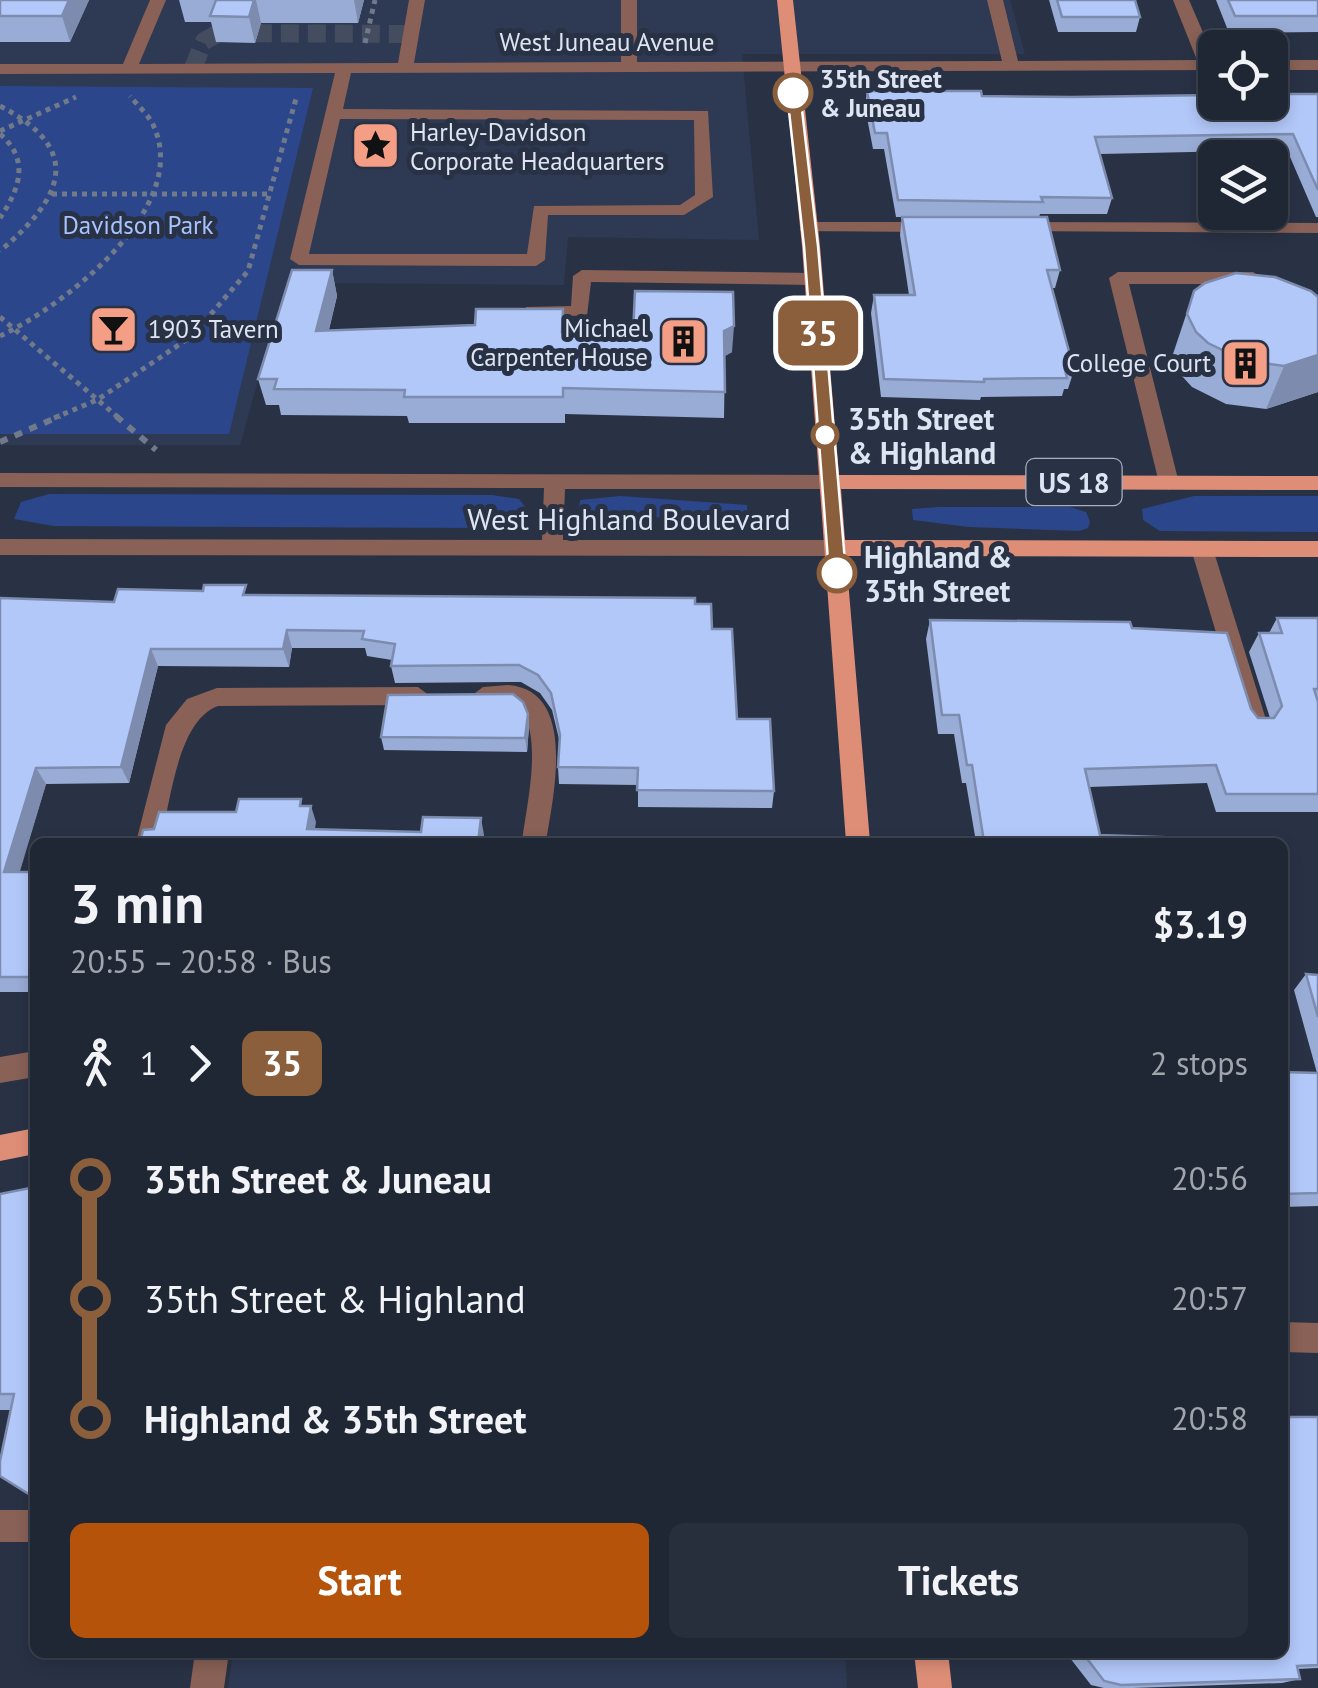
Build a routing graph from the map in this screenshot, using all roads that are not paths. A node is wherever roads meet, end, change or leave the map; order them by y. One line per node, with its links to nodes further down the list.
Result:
1 (158, 0): 15 (street)
2 (417, 0): 17 (street)
3 (629, 0): 12 (street)
4 (785, 0): 13 (main road)
5 (995, 0): 8 (street)
6 (1181, 0): 7 (street)
7 (1198, 37)
8 (1011, 64): 9 (street, West Juneau Avenue); 13 (street, West Juneau Avenue)
9 (1198, 65)
10 (1288, 65): 11 (street)
11 (1318, 65)
12 (629, 67): 17 (street, West Juneau Avenue); 18 (street, West Juneau Avenue)
13 (792, 67): 18 (street, West Juneau Avenue); 20 (main road)
14 (0, 68): 15 (street, West Juneau Avenue)
15 (129, 68): 16 (street, West Juneau Avenue)
16 (344, 68): 17 (street, West Juneau Avenue); 19 (street)
17 (405, 68)
18 (650, 91): 19 (street); 19 (street)
19 (334, 114)
20 (806, 227): 21 (street); 25 (main road)
21 (953, 227)
22 (991, 227): 23 (street)
23 (1318, 228)
24 (1276, 278): 30 (street)
25 (814, 279): 26 (street); 29 (main road)
26 (522, 311)
27 (0, 480): 28 (street, West Highland Boulevard)
28 (555, 481): 29 (street, West Highland Boulevard); 33 (street)
29 (829, 482): 30 (main road, West Highland Boulevard / US 18); 34 (main road)
30 (1169, 482): 31 (main road, West Highland Boulevard / US 18)
31 (1318, 483)
32 (0, 547): 33 (street, West Highland Boulevard)
33 (552, 547): 34 (street, West Highland Boulevard)
34 (836, 548): 35 (main road, West Highland Boulevard / US 18); 40 (main road)
35 (1202, 549): 36 (main road, West Highland Boulevard / US 18); 37 (street)
36 (1318, 549)
37 (1256, 726)
38 (149, 838): 39 (street)
39 (534, 838)
40 (858, 838)
41 (30, 1065): 42 (street)
42 (0, 1070)
43 (30, 1142): 44 (main road)
44 (0, 1148)
45 (1288, 1336): 46 (street)
46 (1318, 1338)
47 (0, 1526): 48 (street)
48 (30, 1526)
49 (211, 1658): 51 (street)
50 (932, 1658): 52 (main road)
51 (206, 1688)
52 (935, 1688)

